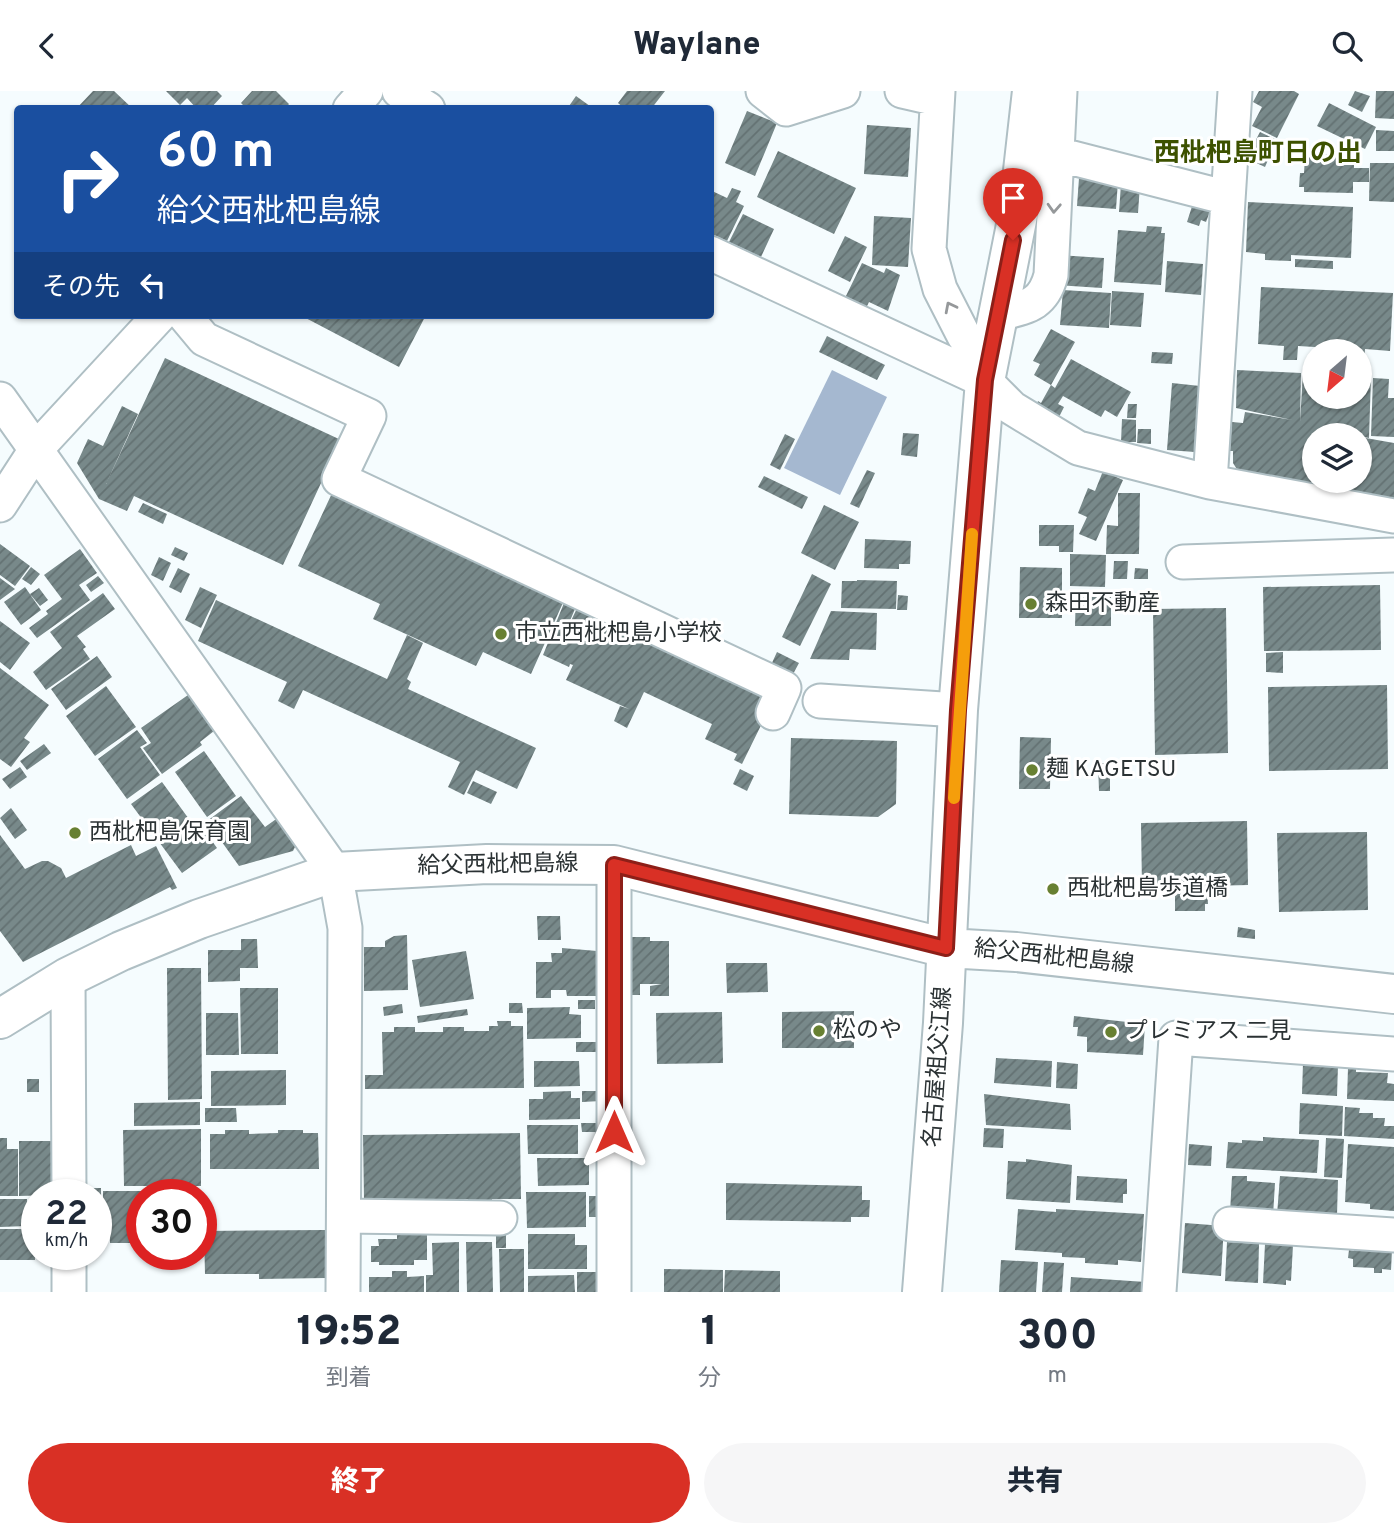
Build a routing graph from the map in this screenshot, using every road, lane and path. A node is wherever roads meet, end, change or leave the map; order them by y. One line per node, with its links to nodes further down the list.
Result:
1 (366, 91): 10 (street)
2 (399, 91): 11 (street)
3 (763, 91): 4 (street)
4 (843, 91)
5 (902, 91): 9 (street)
6 (1032, 91): 15 (main road, 名古屋祖父江線)
7 (1060, 91): 12 (street)
8 (1236, 91): 13 (street)
9 (937, 95): 18 (street, one-way to 9)
10 (354, 105)
11 (422, 105)
12 (1057, 154): 13 (street); 15 (street, one-way to 15)
13 (1228, 198): 21 (street)
14 (714, 255): 18 (street)
15 (998, 314): 18 (main road, 名古屋祖父江線)
16 (156, 319): 20 (street)
17 (187, 319): 29 (street)
18 (986, 372): 21 (street); 28 (main road, 名古屋祖父江線)
19 (0, 399): 20 (street)
20 (37, 449): 22 (street); 31 (street)
21 (1210, 482): 23 (street)
22 (0, 505)
23 (1393, 515): 24 (street)
24 (1393, 555): 25 (street); 26 (street)
25 (1183, 562)
26 (1394, 571)
27 (820, 701): 28 (street)
28 (958, 710): 32 (main road, 名古屋祖父江線)
29 (773, 713)
30 (614, 865): 31 (main road, 給父西枇杷島線); 32 (main road, 給父西枇杷島線); 45 (street)
31 (335, 872): 33 (main road, 給父西枇杷島線); 38 (street)
32 (946, 948): 34 (main road, 給父西枇杷島線); 46 (main road, 名古屋祖父江線)
33 (68, 977): 35 (main road, 給父西枇杷島線); 37 (street)
34 (1394, 994)
35 (0, 1019)
36 (1394, 1054): 47 (street)
37 (68, 1179)
38 (344, 1216): 39 (street); 44 (street)
39 (500, 1218)
40 (1230, 1224): 41 (street)
41 (1394, 1235)
42 (69, 1270): 43 (street)
43 (69, 1292)
44 (343, 1292)
45 (614, 1292)
46 (922, 1292)
47 (1159, 1292)

